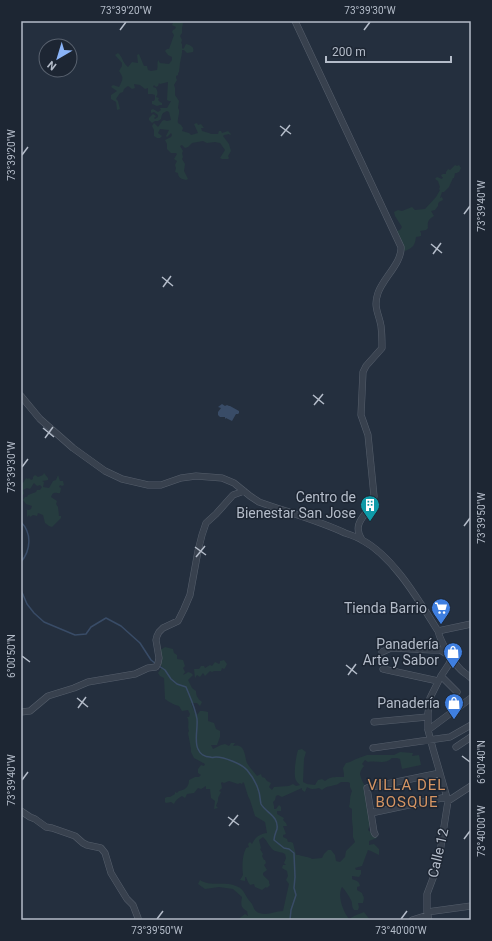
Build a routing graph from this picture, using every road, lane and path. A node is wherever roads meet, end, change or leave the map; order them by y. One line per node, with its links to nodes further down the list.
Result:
1 (295, 21): 4 (street)
2 (21, 396): 3 (street)
3 (244, 491): 4 (street); 14 (street)
4 (362, 540): 6 (street)
5 (471, 624): 6 (street)
6 (438, 631): 8 (street)
7 (382, 652): 8 (street)
8 (452, 657): 10 (street, Calle 12); 11 (street)
9 (383, 669): 10 (street)
10 (439, 678): 12 (street); 15 (street, Calle 12)
11 (471, 678)
12 (457, 692)
13 (471, 698): 18 (street)
14 (21, 712)
15 (427, 717): 16 (street); 18 (street, Calle 12)
16 (374, 722)
17 (471, 725): 20 (street)
18 (428, 730): 20 (street, Calle 12)
19 (471, 737): 21 (street)
20 (431, 740): 22 (street); 23 (street, Calle 12)
21 (456, 747)
22 (374, 748)
23 (440, 774): 25 (street, Calle 12); 27 (street)
24 (471, 786): 25 (street)
25 (448, 800): 27 (street); 30 (street, Calle 12)
26 (21, 811): 31 (street)
27 (372, 813): 28 (street)
28 (375, 834)
29 (471, 906): 30 (street)
30 (428, 915): 32 (street)
31 (137, 920)
32 (412, 920)

